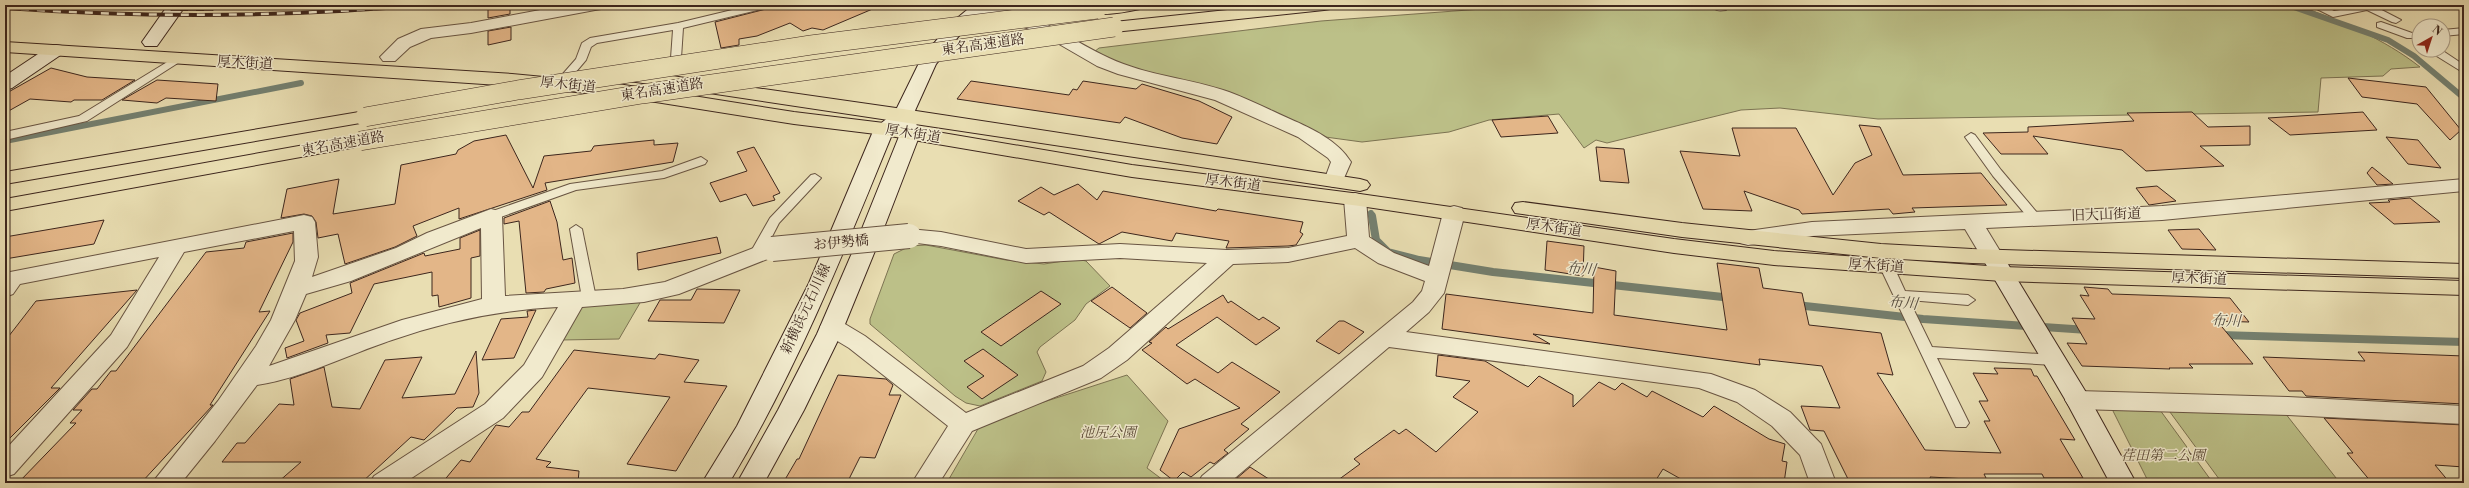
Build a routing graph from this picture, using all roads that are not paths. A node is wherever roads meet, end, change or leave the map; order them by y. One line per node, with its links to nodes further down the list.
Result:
1 (177, 5): 15 (street)
2 (595, 5): 18 (street)
3 (766, 5): 10 (lane)
4 (1134, 5): 32 (highway, 東名高速道路, bridge)
5 (1324, 5): 37 (highway, 東名高速道路, bridge)
6 (2314, 5): 8 (lane)
7 (976, 6): 27 (street); 34 (street)
8 (2396, 20)
9 (2381, 25): 14 (lane)
10 (678, 26): 22 (lane); 23 (lane)
11 (2464, 31): 13 (lane)
12 (5, 32): 15 (highway, 厚木街道)
13 (2451, 32)
14 (2411, 36)
15 (151, 42): 18 (highway, 厚木街道)
16 (5, 47): 17 (highway, 厚木街道)
17 (56, 50): 20 (highway, 厚木街道); 24 (street)
18 (389, 57): 22 (highway, 厚木街道)
19 (2446, 58): 21 (lane)
20 (177, 59): 25 (highway, 厚木街道); 29 (lane)
21 (2464, 70)
22 (573, 71): 23 (highway, 厚木街道); 25 (lane)
23 (668, 81): 26 (lane); 27 (highway, 厚木街道)
24 (5, 84)
25 (560, 84): 26 (highway, 厚木街道)
26 (650, 96): 28 (highway, 厚木街道)
27 (906, 124): 28 (highway, 厚木街道); 34 (highway, 厚木街道); 36 (highway, 厚木街道); 59 (street)
28 (884, 129): 71 (street, 新横浜元石川線)
29 (5, 136)
30 (1971, 137): 40 (lane)
31 (701, 161): 39 (lane)
32 (5, 178)
33 (815, 178): 46 (lane)
34 (1334, 181): 36 (highway, 厚木街道)
35 (2464, 185): 40 (street, 旧大山街道)
36 (1365, 194): 38 (highway, 厚木街道); 43 (highway, 厚木街道); 44 (street)
37 (5, 205)
38 (1454, 213): 49 (highway, 厚木街道); 50 (street)
39 (490, 216): 54 (street); 58 (street)
40 (2035, 218): 41 (street, 旧大山街道)
41 (1971, 221): 43 (street, 旧大山街道); 48 (street)
42 (576, 229): 56 (lane)
43 (1747, 238): 48 (highway, 厚木街道)
44 (1358, 240): 47 (street, お伊勢橋); 50 (street)
45 (177, 245): 53 (street); 54 (street); 68 (street)
46 (764, 252): 47 (street, お伊勢橋, bridge); 56 (street, お伊勢橋)
47 (1227, 257): 67 (street)
48 (1997, 265): 49 (highway, 厚木街道); 51 (highway, 厚木街道); 52 (highway, 厚木街道); 62 (street)
49 (1887, 268): 55 (lane)
50 (1439, 269): 60 (street)
51 (2464, 271)
52 (2464, 288)
53 (5, 289)
54 (296, 289): 63 (street)
55 (1900, 295): 57 (lane); 61 (lane)
56 (582, 298): 58 (street, お伊勢橋); 70 (street)
57 (1968, 300)
58 (494, 305): 63 (street, お伊勢橋)
59 (832, 327): 67 (street); 72 (street)
60 (1386, 338): 74 (street); 75 (street)
61 (1927, 352): 62 (lane); 66 (lane)
62 (2054, 360): 64 (street)
63 (249, 377): 69 (street)
64 (2078, 400): 65 (street); 76 (street)
65 (2464, 415)
66 (1961, 423)
67 (963, 424): 73 (street)
68 (5, 467)
69 (165, 483)
70 (383, 483)
71 (716, 483)
72 (750, 483)
73 (925, 483)
74 (1211, 483)
75 (1823, 483)
76 (2123, 483)

